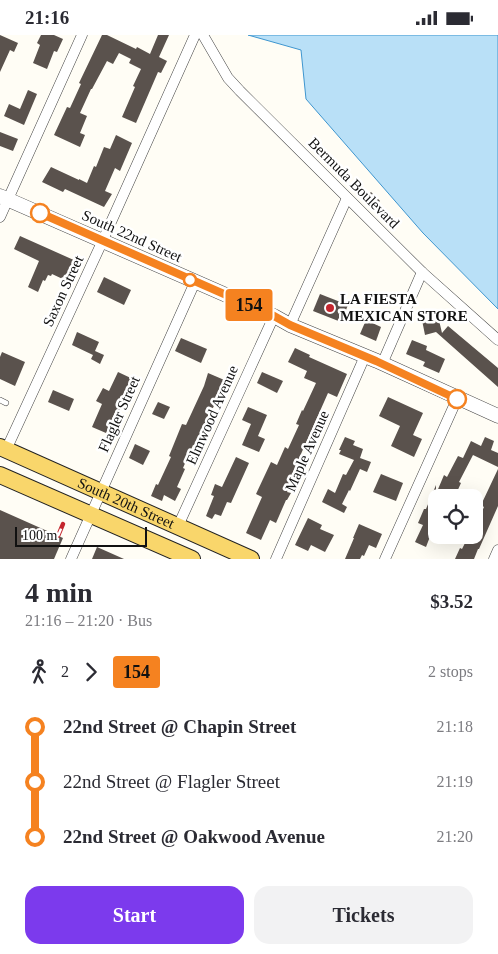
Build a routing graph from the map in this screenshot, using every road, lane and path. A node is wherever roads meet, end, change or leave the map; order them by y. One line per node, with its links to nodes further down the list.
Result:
1 (82, 35): 4 (street)
2 (195, 35): 7 (street, Saxon Street)
3 (203, 35): 5 (street, Bermuda Boulevard)
4 (4, 198): 6 (street); 7 (street, South 22nd Street)
5 (347, 198): 8 (street, Bermuda Boulevard); 11 (street)
6 (0, 217)
7 (103, 240): 9 (street, South 22nd Street); 19 (street, Saxon Street)
8 (422, 272): 12 (street, Bermuda Boulevard); 14 (street)
9 (195, 282): 10 (street, South 22nd Street); 21 (street, Flagler Street)
10 (274, 316): 11 (street, South 22nd Street); 23 (street, Elmwood Avenue)
11 (290, 325): 13 (street, South 22nd Street)
12 (498, 340)
13 (365, 356): 14 (street, South 22nd Street); 29 (street, Maple Avenue)
14 (382, 364): 15 (street, South 22nd Street)
15 (457, 399): 18 (street, South 22nd Street); 30 (street)
16 (0, 400): 17 (lane)
17 (6, 403)
18 (498, 416)
19 (3, 448): 21 (main road, South 20th Street)
20 (0, 475): 22 (main road, South 20th Street)
21 (101, 492): 22 (street, Flagler Street); 23 (main road, South 20th Street)
22 (91, 514): 25 (main road, South 20th Street); 26 (street, Flagler Street)
23 (178, 526): 28 (main road, South 20th Street)
24 (498, 551): 31 (street)
25 (165, 554): 27 (main road, South 20th Street)
26 (71, 559)
27 (192, 559)
28 (251, 559)
29 (276, 559)
30 (385, 559)
31 (494, 559)

